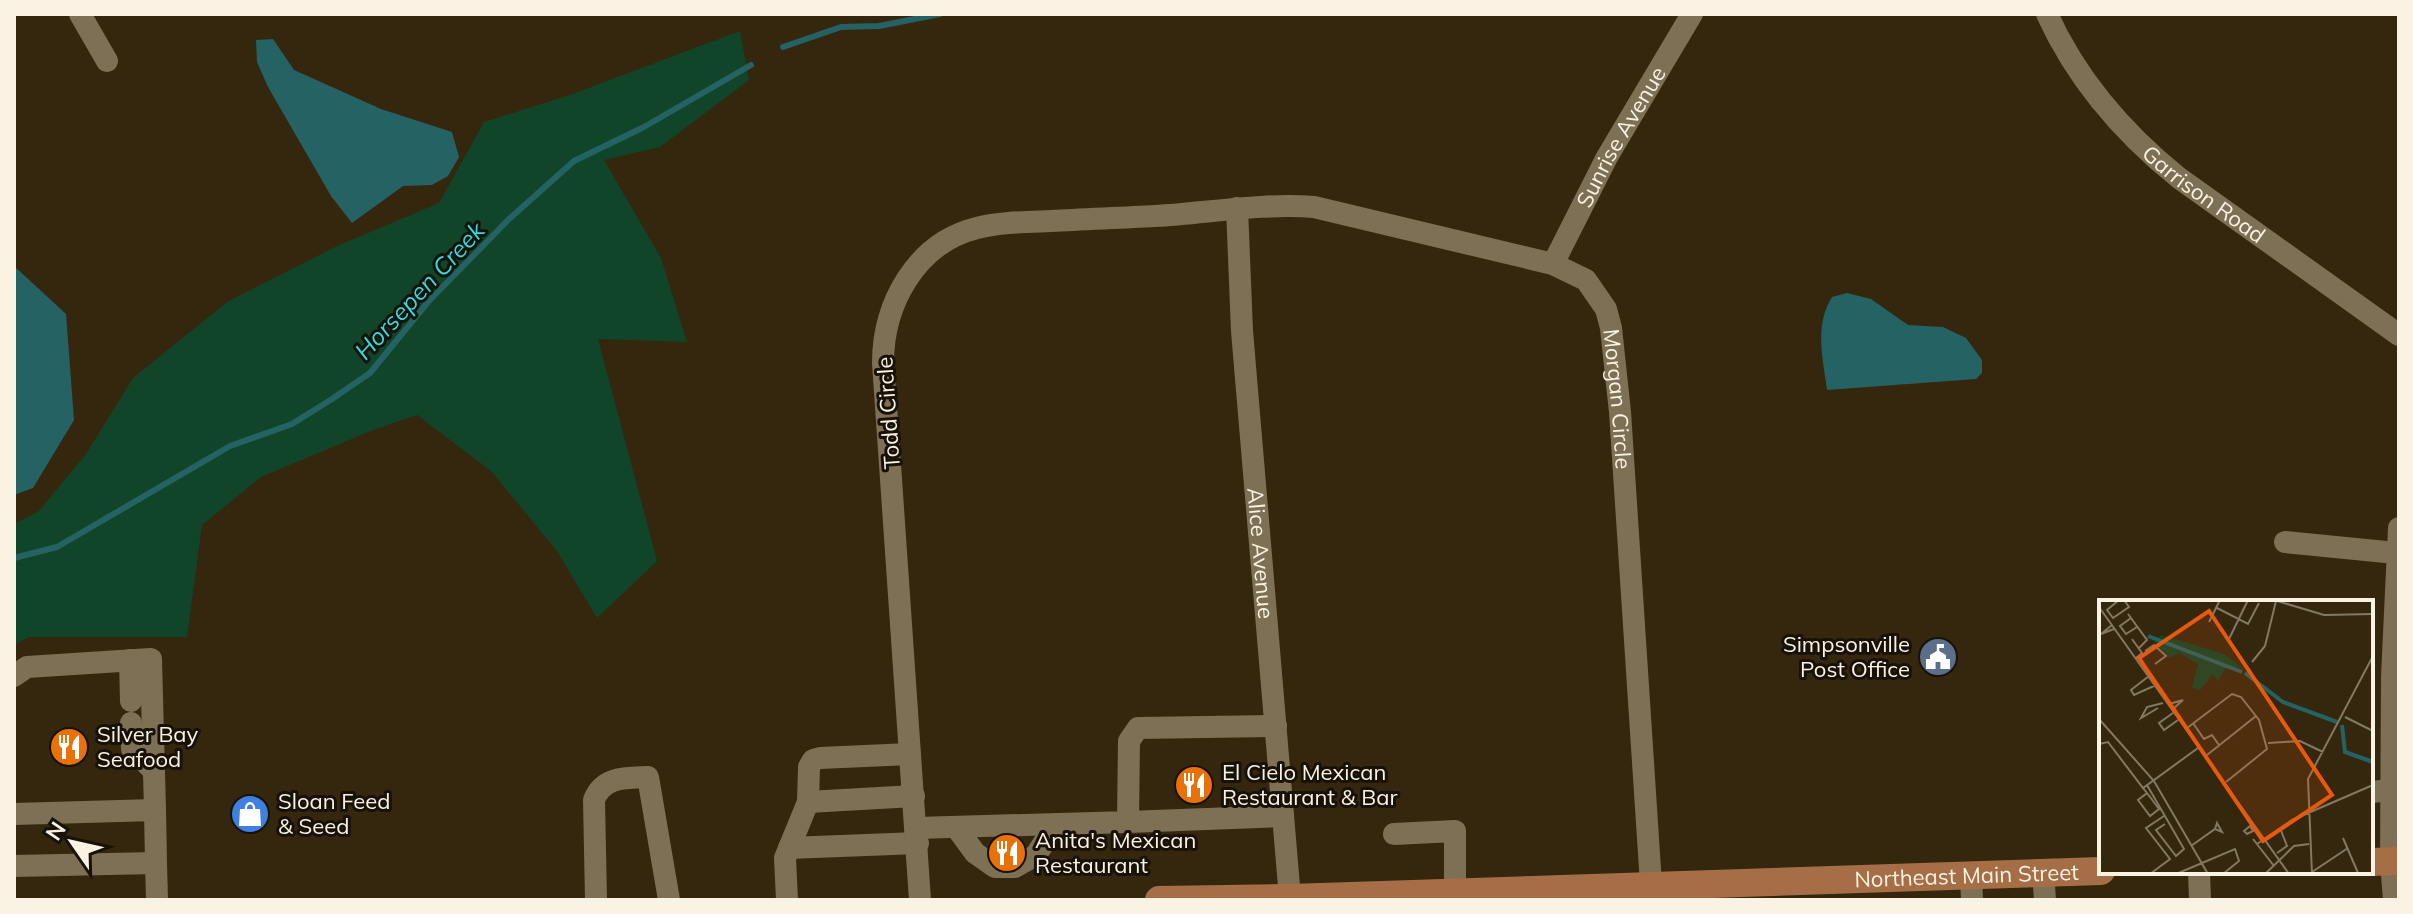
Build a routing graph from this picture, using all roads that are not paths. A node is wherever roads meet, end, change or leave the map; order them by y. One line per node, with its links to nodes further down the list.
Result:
1 (80, 14): 4 (street)
2 (1692, 14): 6 (street, Sunrise Avenue)
3 (2047, 14): 7 (street, Garrison Road)
4 (107, 61)
5 (1237, 208): 6 (street, Morgan Circle); 14 (street, Alice Avenue); 16 (street, Todd Circle)
6 (1553, 264): 36 (street, Morgan Circle)
7 (2399, 335)
8 (2399, 528): 10 (street)
9 (2285, 542): 10 (street)
10 (2396, 553): 13 (street)
11 (130, 660): 12 (street); 17 (street); 17 (street)
12 (14, 676)
13 (2389, 684): 15 (street)
14 (1276, 726): 23 (street, Alice Avenue); 24 (street)
15 (2396, 746): 18 (street)
16 (910, 754): 19 (street, Todd Circle); 20 (street)
17 (153, 770): 21 (street)
18 (2382, 791): 30 (street)
19 (914, 796): 20 (street); 28 (street, Todd Circle)
20 (808, 802): 29 (street)
21 (155, 810): 22 (street); 31 (street)
22 (14, 814)
23 (1283, 816): 24 (street); 40 (street, Alice Avenue)
24 (1128, 822): 25 (street)
25 (1056, 824): 26 (street); 26 (street)
26 (956, 827): 28 (street)
27 (1394, 834): 38 (street)
28 (917, 836): 29 (street); 45 (street, Todd Circle)
29 (789, 848): 44 (street)
30 (2387, 862): 50 (street)
31 (156, 863): 32 (street); 41 (street)
32 (14, 866)
33 (2099, 871): 34 (main road, Northeast Main Street)
34 (2043, 872): 37 (main road, Northeast Main Street); 48 (street)
35 (2199, 874): 49 (street)
36 (1651, 884): 37 (main road, Northeast Main Street); 38 (main road, Northeast Main Street)
37 (1971, 887)
38 (1455, 891): 39 (main road, Northeast Main Street)
39 (1418, 896): 40 (main road, Northeast Main Street)
40 (1290, 898): 47 (main road, Northeast Main Street)
41 (157, 900)
42 (596, 900): 43 (street)
43 (669, 900)
44 (787, 900)
45 (920, 900)
46 (1159, 900): 47 (main road, Northeast Main Street)
47 (1172, 900)
48 (2045, 900)
49 (2200, 900)
50 (2394, 900)

